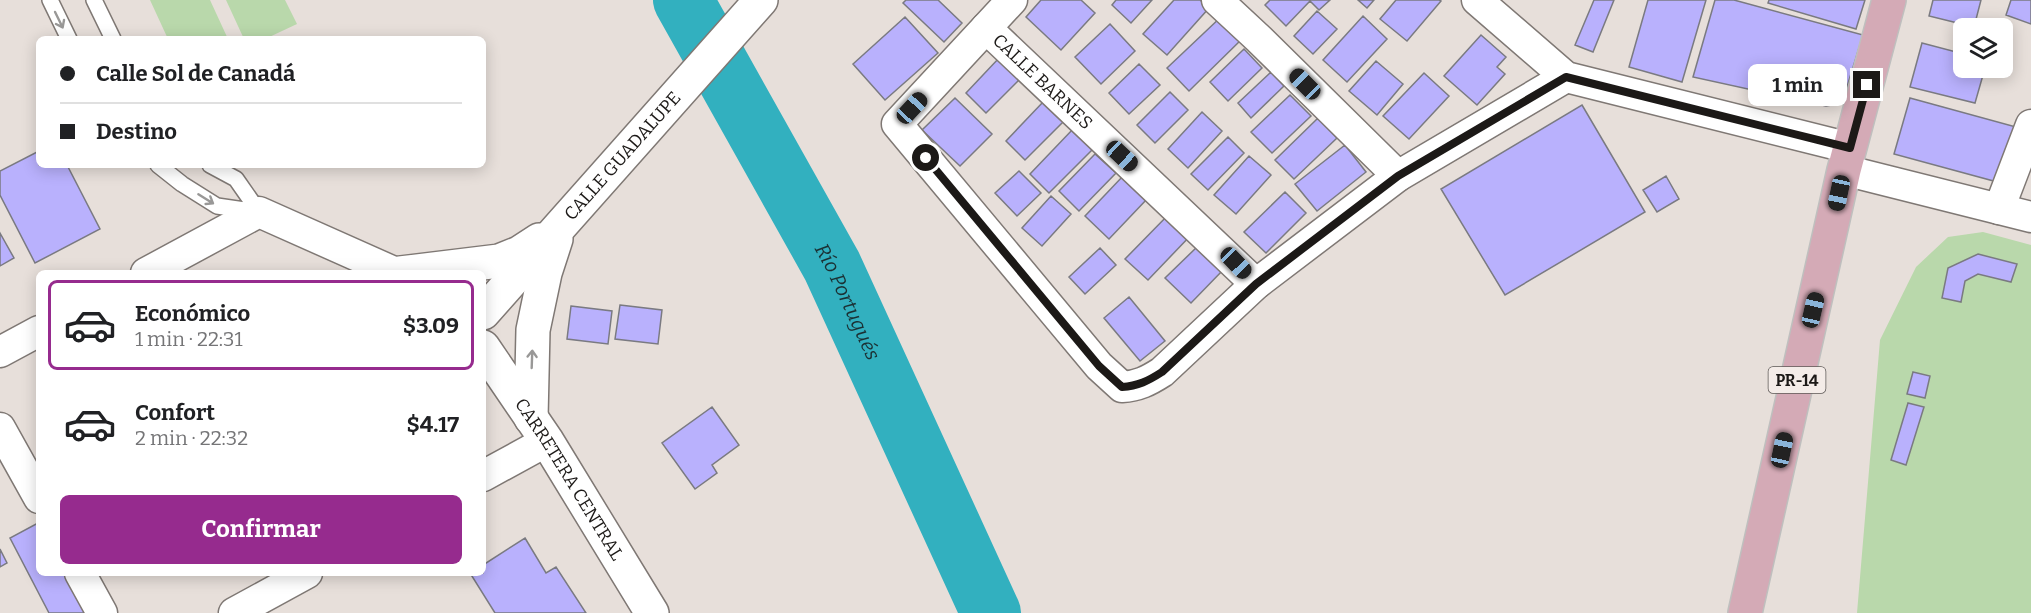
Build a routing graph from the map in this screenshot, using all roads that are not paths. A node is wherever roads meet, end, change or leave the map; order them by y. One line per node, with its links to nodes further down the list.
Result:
1 (50, 0): 9 (lane, one-way to 9)
2 (94, 0): 10 (lane)
3 (761, 0): 20 (street, CALLE GUADALUPE)
4 (1012, 0): 8 (street)
5 (1217, 0): 16 (street)
6 (1477, 0): 11 (street)
7 (1889, 0): 13 (main road, PR-14)
8 (986, 28): 24 (street, CALLE BARNES); 24 (street)
9 (68, 36)
10 (112, 36)
11 (1566, 77): 13 (street); 16 (street)
12 (2031, 125): 17 (street)
13 (1847, 159): 17 (street); 38 (main road, PR-14)
14 (162, 168): 18 (lane, one-way to 18)
15 (216, 168): 18 (lane)
16 (1398, 176): 24 (street)
17 (1999, 209): 19 (street)
18 (259, 212): 21 (street); 22 (street)
19 (2031, 217)
20 (559, 229): 23 (street); 25 (street, CALLE GUADALUPE); 30 (street, one-way to 20)
21 (152, 270)
22 (391, 270)
23 (424, 270)
24 (1256, 284)
25 (486, 310)
26 (36, 333): 28 (street)
27 (486, 351): 30 (street, CARRETERA CENTRAL)
28 (0, 352)
29 (0, 428): 32 (street)
30 (539, 429): 31 (street); 37 (street, CARRETERA CENTRAL)
31 (486, 473)
32 (36, 493)
33 (82, 576): 35 (street)
34 (302, 576): 36 (street)
35 (102, 613)
36 (234, 613)
37 (652, 613)
38 (1745, 613)

